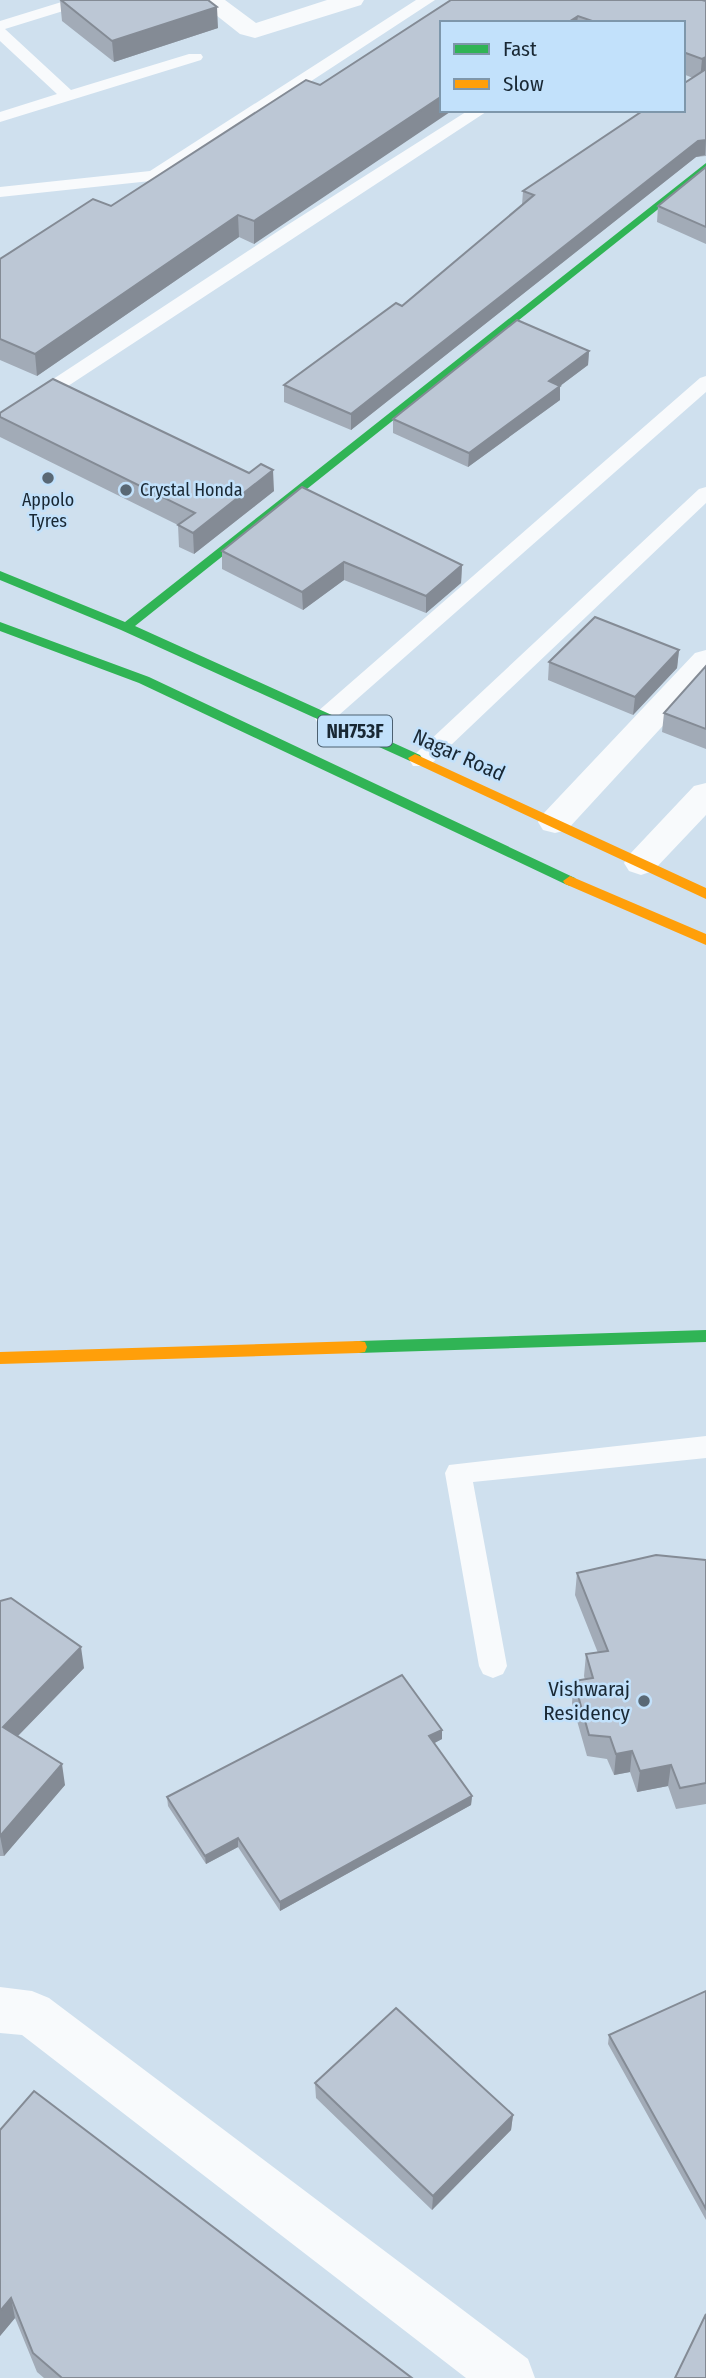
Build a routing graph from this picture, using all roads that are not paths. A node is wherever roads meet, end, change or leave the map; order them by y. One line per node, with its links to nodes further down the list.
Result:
1 (84, 0): 5 (lane)
2 (209, 0): 3 (street)
3 (352, 0)
4 (426, 0): 12 (lane)
5 (0, 26)
6 (0, 33): 8 (lane)
7 (195, 57): 8 (lane)
8 (67, 95): 10 (lane)
9 (478, 112): 14 (lane)
10 (0, 117)
11 (706, 166): 18 (main road)
12 (0, 192)
13 (706, 382): 20 (lane)
14 (0, 422)
15 (706, 493): 21 (lane)
16 (0, 575): 18 (main road, Nagar Road / NH753F)
17 (0, 626): 26 (main road, NH753F)
18 (126, 627): 20 (main road, Nagar Road / NH753F)
19 (706, 660): 23 (street)
20 (324, 717): 21 (main road, Nagar Road / NH753F)
21 (421, 761): 23 (main road, Nagar Road / NH753F)
22 (706, 794): 24 (street)
23 (555, 822): 24 (main road, Nagar Road / NH753F)
24 (641, 863): 25 (main road, Nagar Road / NH753F)
25 (706, 894)
26 (706, 940)
27 (706, 1336): 28 (main road)
28 (0, 1358)
29 (706, 1447): 30 (lane)
30 (493, 1666)
31 (0, 2010): 32 (street)
32 (509, 2378)

